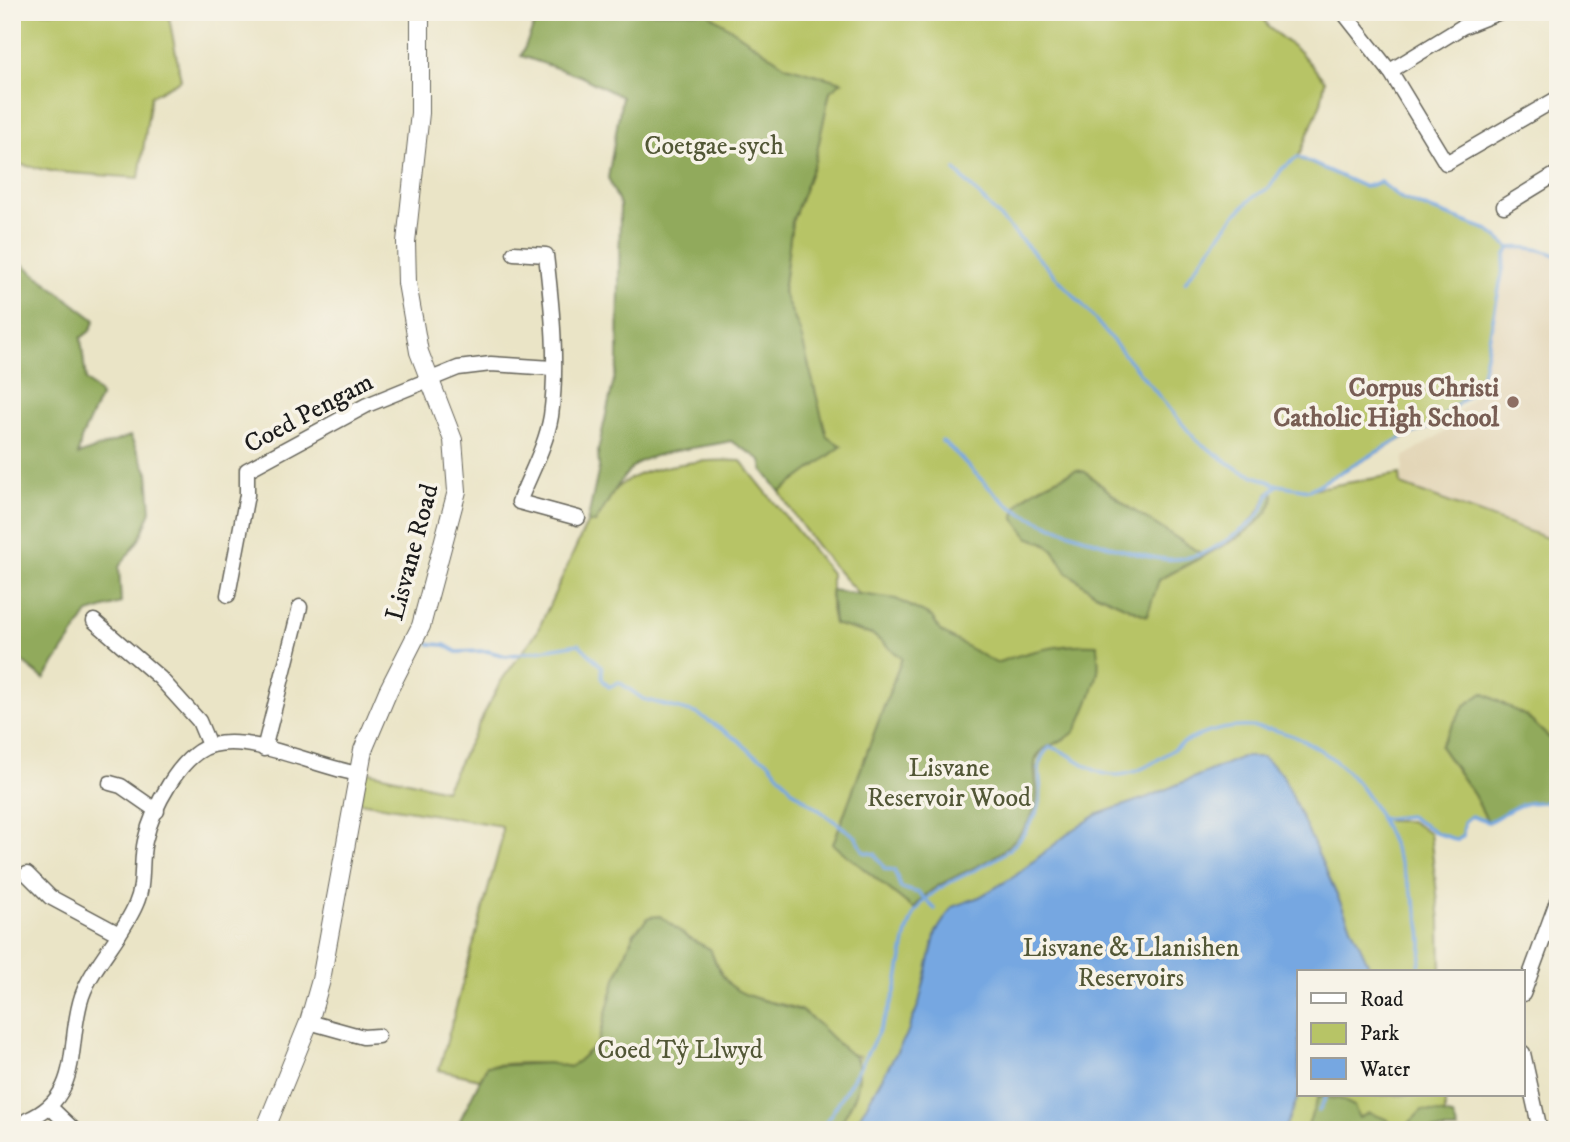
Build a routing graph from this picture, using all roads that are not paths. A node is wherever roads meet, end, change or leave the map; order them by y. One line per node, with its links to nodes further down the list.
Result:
1 (420, 12): 10 (main road, Lisvane Road)
2 (1343, 12): 4 (street)
3 (1500, 12): 4 (street)
4 (1390, 71): 5 (street)
5 (1558, 98)
6 (1558, 173): 7 (street)
7 (1504, 206)
8 (513, 253): 9 (street)
9 (552, 368): 10 (street); 11 (street)
10 (430, 379): 12 (street, Coed Pengam); 17 (main road, Lisvane Road)
11 (578, 517)
12 (228, 595)
13 (300, 607): 16 (street)
14 (94, 621): 15 (street)
15 (209, 746): 16 (street); 19 (street)
16 (264, 749): 17 (street)
17 (359, 774): 24 (main road, Lisvane Road)
18 (110, 783): 19 (street)
19 (157, 811): 22 (street)
20 (27, 874): 22 (street)
21 (1557, 901): 23 (street)
22 (118, 934): 27 (street)
23 (1524, 990)
24 (310, 1022): 25 (street); 30 (main road, Lisvane Road)
25 (378, 1036)
26 (1524, 1058): 31 (street)
27 (51, 1108): 28 (street); 29 (street)
28 (27, 1120)
29 (74, 1130)
30 (265, 1130)
31 (1540, 1130)

